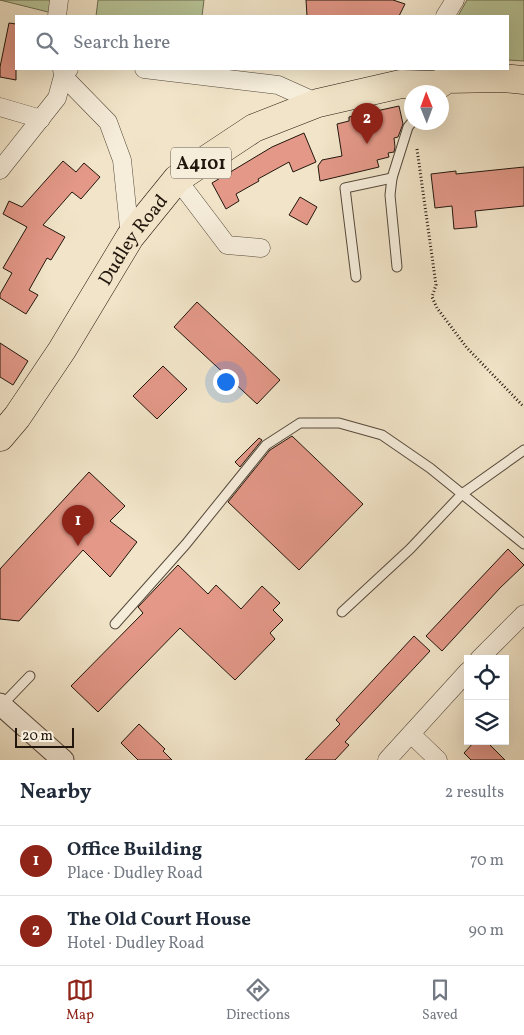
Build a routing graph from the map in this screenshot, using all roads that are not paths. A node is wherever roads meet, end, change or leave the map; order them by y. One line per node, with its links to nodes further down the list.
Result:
1 (59, 0): 3 (street)
2 (455, 0): 4 (street)
3 (57, 15)
4 (446, 15)
5 (152, 70): 11 (street)
6 (65, 71): 13 (street); 18 (street)
7 (406, 77): 9 (main road, Dudley Road / A4101); 11 (main road, Dudley Road / A4101)
8 (524, 80): 10 (main road, Dudley Road / A4101)
9 (425, 85)
10 (440, 85)
11 (318, 102): 17 (main road, Dudley Road / A4101)
12 (0, 107): 13 (street)
13 (42, 119): 15 (street)
14 (407, 130): 16 (lane)
15 (0, 170)
16 (392, 178): 20 (lane); 21 (lane)
17 (177, 179): 18 (main road, Dudley Road / A4101); 19 (street)
18 (130, 237): 22 (main road, Dudley Road / A4101)
19 (261, 248)
20 (397, 267)
21 (356, 277)
22 (0, 437)
23 (524, 450): 24 (lane)
24 (462, 494): 25 (lane); 26 (lane); 28 (lane)
25 (524, 544)
26 (342, 612)
27 (524, 614): 29 (street)
28 (114, 624)
29 (483, 655)
30 (464, 675): 33 (street)
31 (30, 676): 32 (lane)
32 (1, 705): 34 (street)
33 (411, 734): 35 (street); 36 (street)
34 (63, 760)
35 (386, 760)
36 (438, 760)

